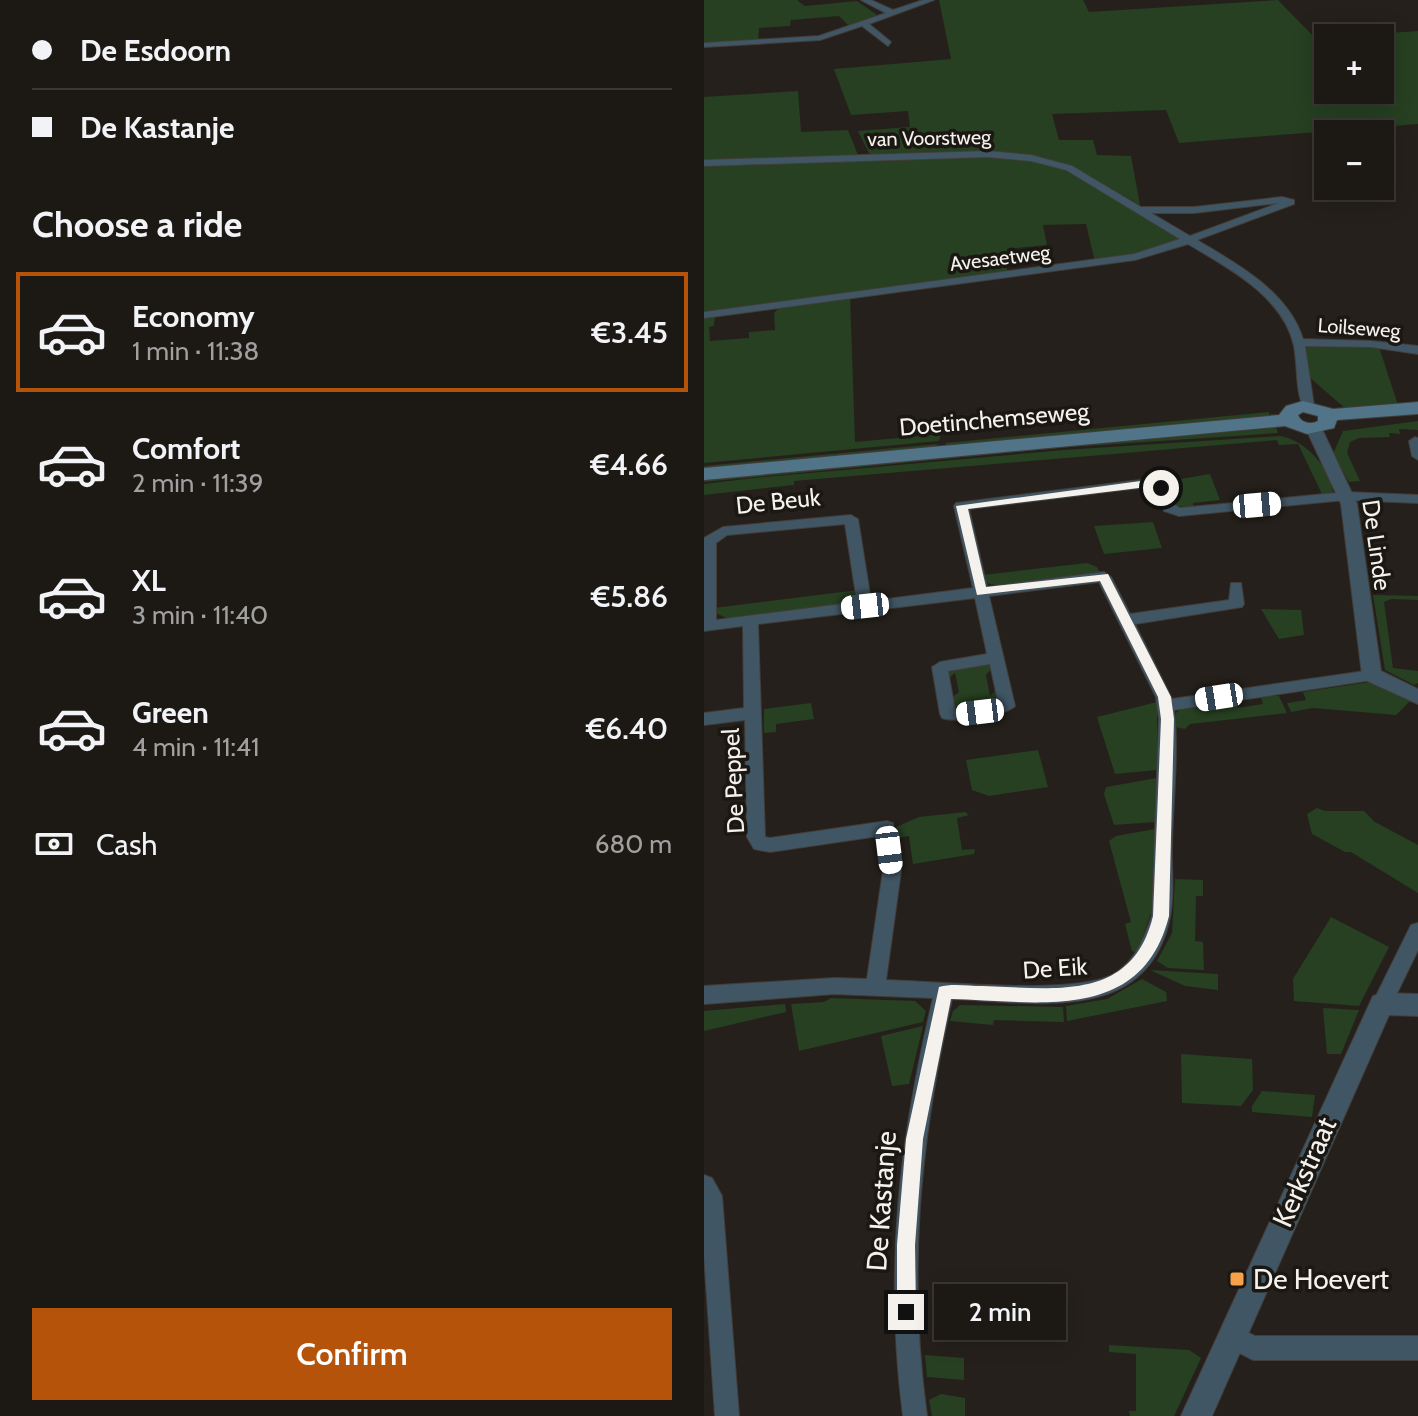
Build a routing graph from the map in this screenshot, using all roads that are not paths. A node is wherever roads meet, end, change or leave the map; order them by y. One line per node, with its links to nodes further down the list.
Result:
1 (865, 0): 3 (street)
2 (930, 0): 3 (street)
3 (892, 13): 4 (street)
4 (864, 24): 5 (street); 6 (street)
5 (888, 44)
6 (704, 45)
7 (704, 163): 9 (street, van Voorstweg)
8 (1291, 202): 9 (street, van Voorstweg); 10 (street, Avesaetweg)
9 (1142, 210): 10 (street, van Voorstweg)
10 (1191, 241): 11 (street, Avesaetweg); 12 (street, van Voorstweg)
11 (704, 315)
12 (1298, 342): 13 (street, Loilseweg); 14 (street, van Voorstweg)
13 (1418, 350)
14 (1308, 406): 16 (main road); 17 (main road)
15 (1418, 408): 17 (main road)
16 (1289, 420): 17 (main road); 20 (main road, Doetinchemseweg)
17 (1321, 422): 21 (street, De Linde)
18 (1415, 441): 19 (street)
19 (1418, 456)
20 (704, 474)
21 (1346, 496): 22 (street); 24 (street); 30 (street, De Linde)
22 (1418, 499)
23 (1236, 586): 27 (street)
24 (981, 592): 25 (street, De Beuk); 27 (street, De Eik); 29 (street)
25 (865, 606): 26 (street, De Beuk); 28 (street, De Beuk)
26 (750, 620): 28 (street, De Beuk); 33 (street, De Peppel)
27 (1126, 620): 32 (street, De Eik)
28 (706, 625)
29 (995, 658): 29 (street)
30 (1372, 675): 31 (street); 32 (street)
31 (1418, 697)
32 (1167, 705): 37 (street, De Eik)
33 (753, 713): 34 (street); 36 (street, De Peppel)
34 (704, 719)
35 (1418, 931): 39 (street, Kerkstraat)
36 (875, 987): 37 (street, De Eik); 38 (street, De Eik)
37 (944, 992): 45 (street, De Kastanje)
38 (704, 995)
39 (1382, 1004): 40 (street); 42 (street, Kerkstraat)
40 (1418, 1005)
41 (704, 1186): 44 (street)
42 (1232, 1337): 43 (street); 46 (street, Kerkstraat)
43 (1418, 1348)
44 (727, 1416)
45 (915, 1416)
46 (1196, 1416)

